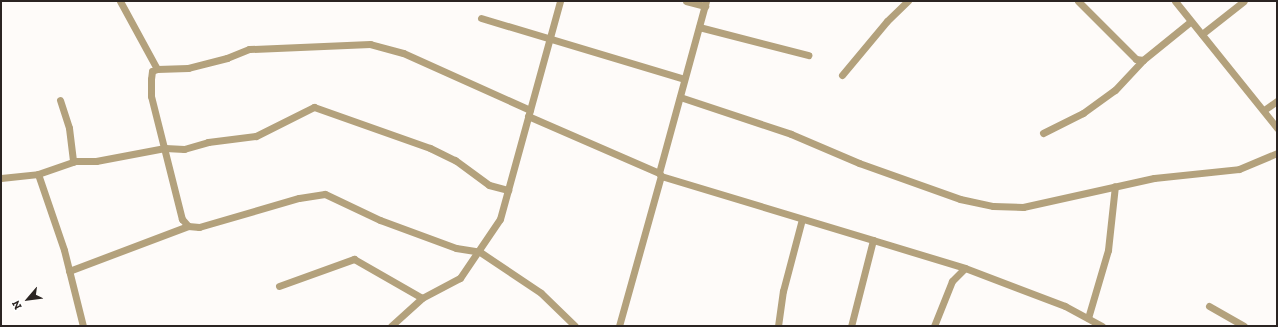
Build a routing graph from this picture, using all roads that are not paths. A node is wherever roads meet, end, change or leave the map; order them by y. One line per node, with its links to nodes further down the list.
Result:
1 (120, 1): 16 (street)
2 (560, 1): 13 (street)
3 (686, 1): 8 (street)
4 (908, 1): 17 (street)
5 (1078, 1): 15 (street)
6 (1175, 1): 10 (street)
7 (1244, 1): 12 (street)
8 (705, 4): 11 (street)
9 (481, 18): 13 (street)
10 (1190, 22): 12 (street); 15 (street)
11 (699, 27): 14 (street); 18 (street)
12 (1202, 34): 22 (street)
13 (549, 41): 18 (street); 23 (street)
14 (808, 55)
15 (1143, 60): 25 (street)
16 (157, 69): 23 (street); 26 (street)
17 (842, 75)
18 (684, 79): 19 (street)
19 (680, 97): 30 (street); 32 (street)
20 (60, 100): 28 (street)
21 (1277, 101): 22 (street)
22 (1264, 110): 24 (street)
23 (529, 113): 30 (street); 33 (street)
24 (1277, 128)
25 (1043, 133)
26 (165, 148): 28 (street); 33 (street); 35 (street)
27 (1277, 153): 32 (street)
28 (73, 162): 29 (street)
29 (38, 174): 31 (street); 39 (street)
30 (660, 175): 34 (street); 47 (street)
31 (1, 178)
32 (1114, 186): 43 (street)
33 (508, 190): 37 (street)
34 (802, 219): 36 (street); 48 (street)
35 (188, 226): 37 (street); 39 (street)
36 (873, 240): 38 (street); 49 (street)
37 (480, 252): 41 (street); 46 (street)
38 (965, 268): 43 (street); 50 (street)
39 (69, 271): 44 (street)
40 (279, 286): 41 (street)
41 (422, 298): 45 (street)
42 (1209, 306): 52 (street)
43 (1088, 318): 51 (street)
44 (83, 326)
45 (391, 326)
46 (575, 326)
47 (619, 326)
48 (778, 326)
49 (851, 326)
50 (934, 326)
51 (1102, 326)
52 (1244, 326)

